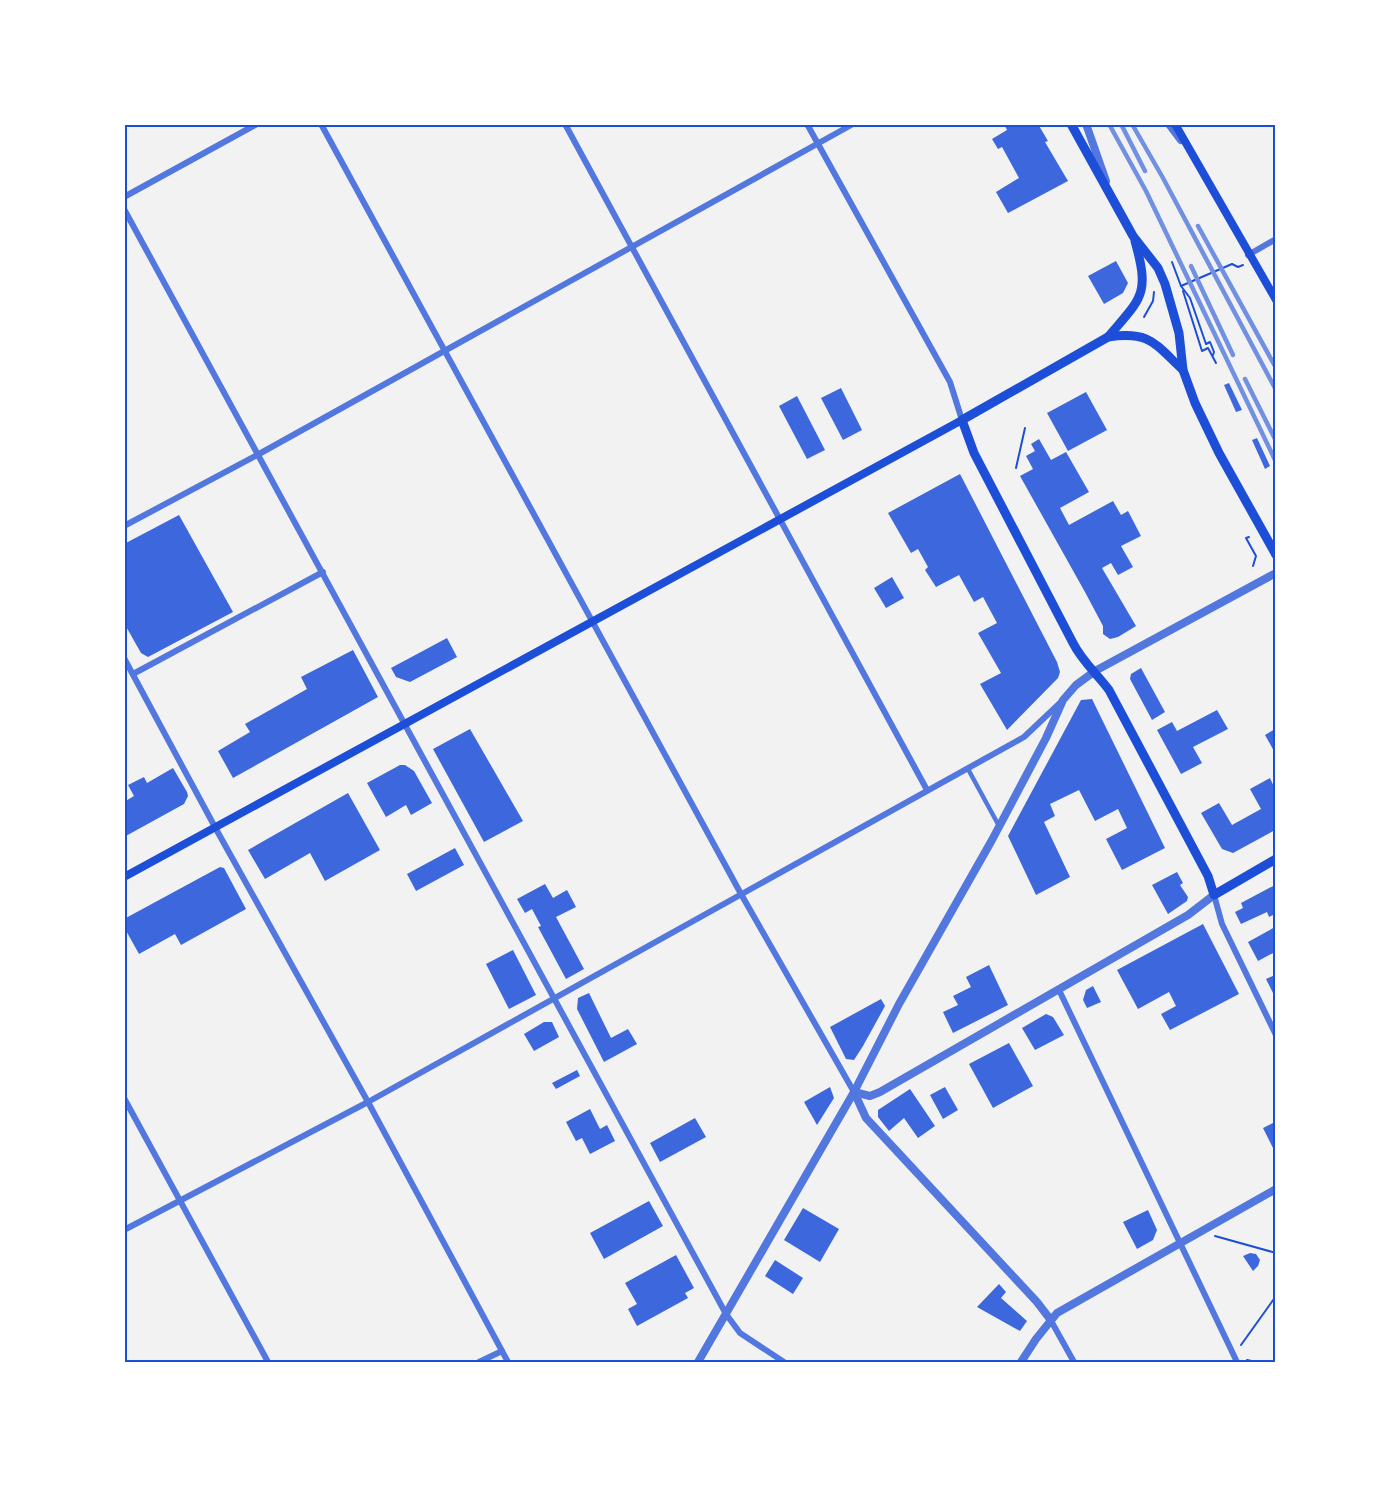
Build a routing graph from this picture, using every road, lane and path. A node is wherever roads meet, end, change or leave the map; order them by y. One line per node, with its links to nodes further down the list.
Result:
1 (257, 124): 12 (street)
2 (321, 124): 25 (street)
3 (564, 124): 17 (street)
4 (807, 124): 10 (street)
5 (853, 124): 10 (street)
6 (1071, 124): 13 (main road)
7 (1086, 124): 13 (street)
8 (1169, 124): 11 (street)
9 (1175, 124): 11 (main road)
10 (818, 144): 17 (street); 29 (street)
11 (1189, 150): 18 (main road)
12 (124, 197)
13 (1112, 199): 15 (main road)
14 (124, 209): 31 (street)
15 (1133, 236): 24 (main road); 28 (main road)
16 (1275, 239): 18 (street)
17 (630, 248): 25 (street); 33 (street)
18 (1250, 258): 20 (path); 21 (main road)
19 (1172, 262): 20 (path)
20 (1181, 286): 26 (path); 26 (path)
21 (1275, 300)
22 (1141, 313): 23 (path)
23 (1144, 322)
24 (1108, 337): 28 (main road); 29 (main road)
25 (445, 352): 31 (street); 40 (street)
26 (1213, 356): 27 (path)
27 (1216, 363)
28 (1183, 370): 36 (main road)
29 (962, 420): 33 (main road); 42 (main road)
30 (1025, 428): 32 (path)
31 (259, 454): 34 (street); 38 (street)
32 (1016, 468)
33 (781, 520): 40 (main road); 47 (street)
34 (124, 526)
35 (1249, 537): 37 (path)
36 (1275, 555)
37 (1253, 566)
38 (323, 572): 43 (street); 45 (street)
39 (1275, 573): 42 (street)
40 (592, 621): 45 (main road); 52 (street)
41 (124, 658): 43 (street)
42 (1095, 671): 44 (street); 53 (main road)
43 (133, 674): 49 (street)
44 (1063, 700): 46 (street); 48 (street)
45 (405, 723): 49 (main road); 55 (street)
46 (968, 769): 47 (street); 48 (street)
47 (927, 790): 52 (street)
48 (999, 826): 57 (street)
49 (216, 829): 51 (main road); 59 (street)
50 (1275, 859): 53 (main road)
51 (124, 878)
52 (741, 894): 55 (street); 57 (street)
53 (1214, 895): 54 (street); 56 (street)
54 (1059, 990): 57 (street); 64 (street)
55 (554, 998): 59 (street); 67 (street)
56 (1275, 1035)
57 (854, 1092): 67 (street); 68 (street)
58 (124, 1098): 61 (street)
59 (368, 1102): 61 (street); 69 (street)
60 (1275, 1189): 63 (street)
61 (180, 1200): 62 (street); 71 (street)
62 (124, 1230)
63 (1200, 1231): 64 (street); 65 (path)
64 (1180, 1243): 68 (street); 70 (street)
65 (1275, 1253)
66 (1275, 1296): 70 (path)
67 (726, 1314): 74 (street); 75 (street)
68 (1050, 1319): 76 (street); 77 (street)
69 (502, 1351): 72 (street); 73 (street)
70 (1236, 1359)
71 (268, 1362)
72 (479, 1362)
73 (508, 1362)
74 (698, 1362)
75 (784, 1362)
76 (1021, 1362)
77 (1074, 1362)

